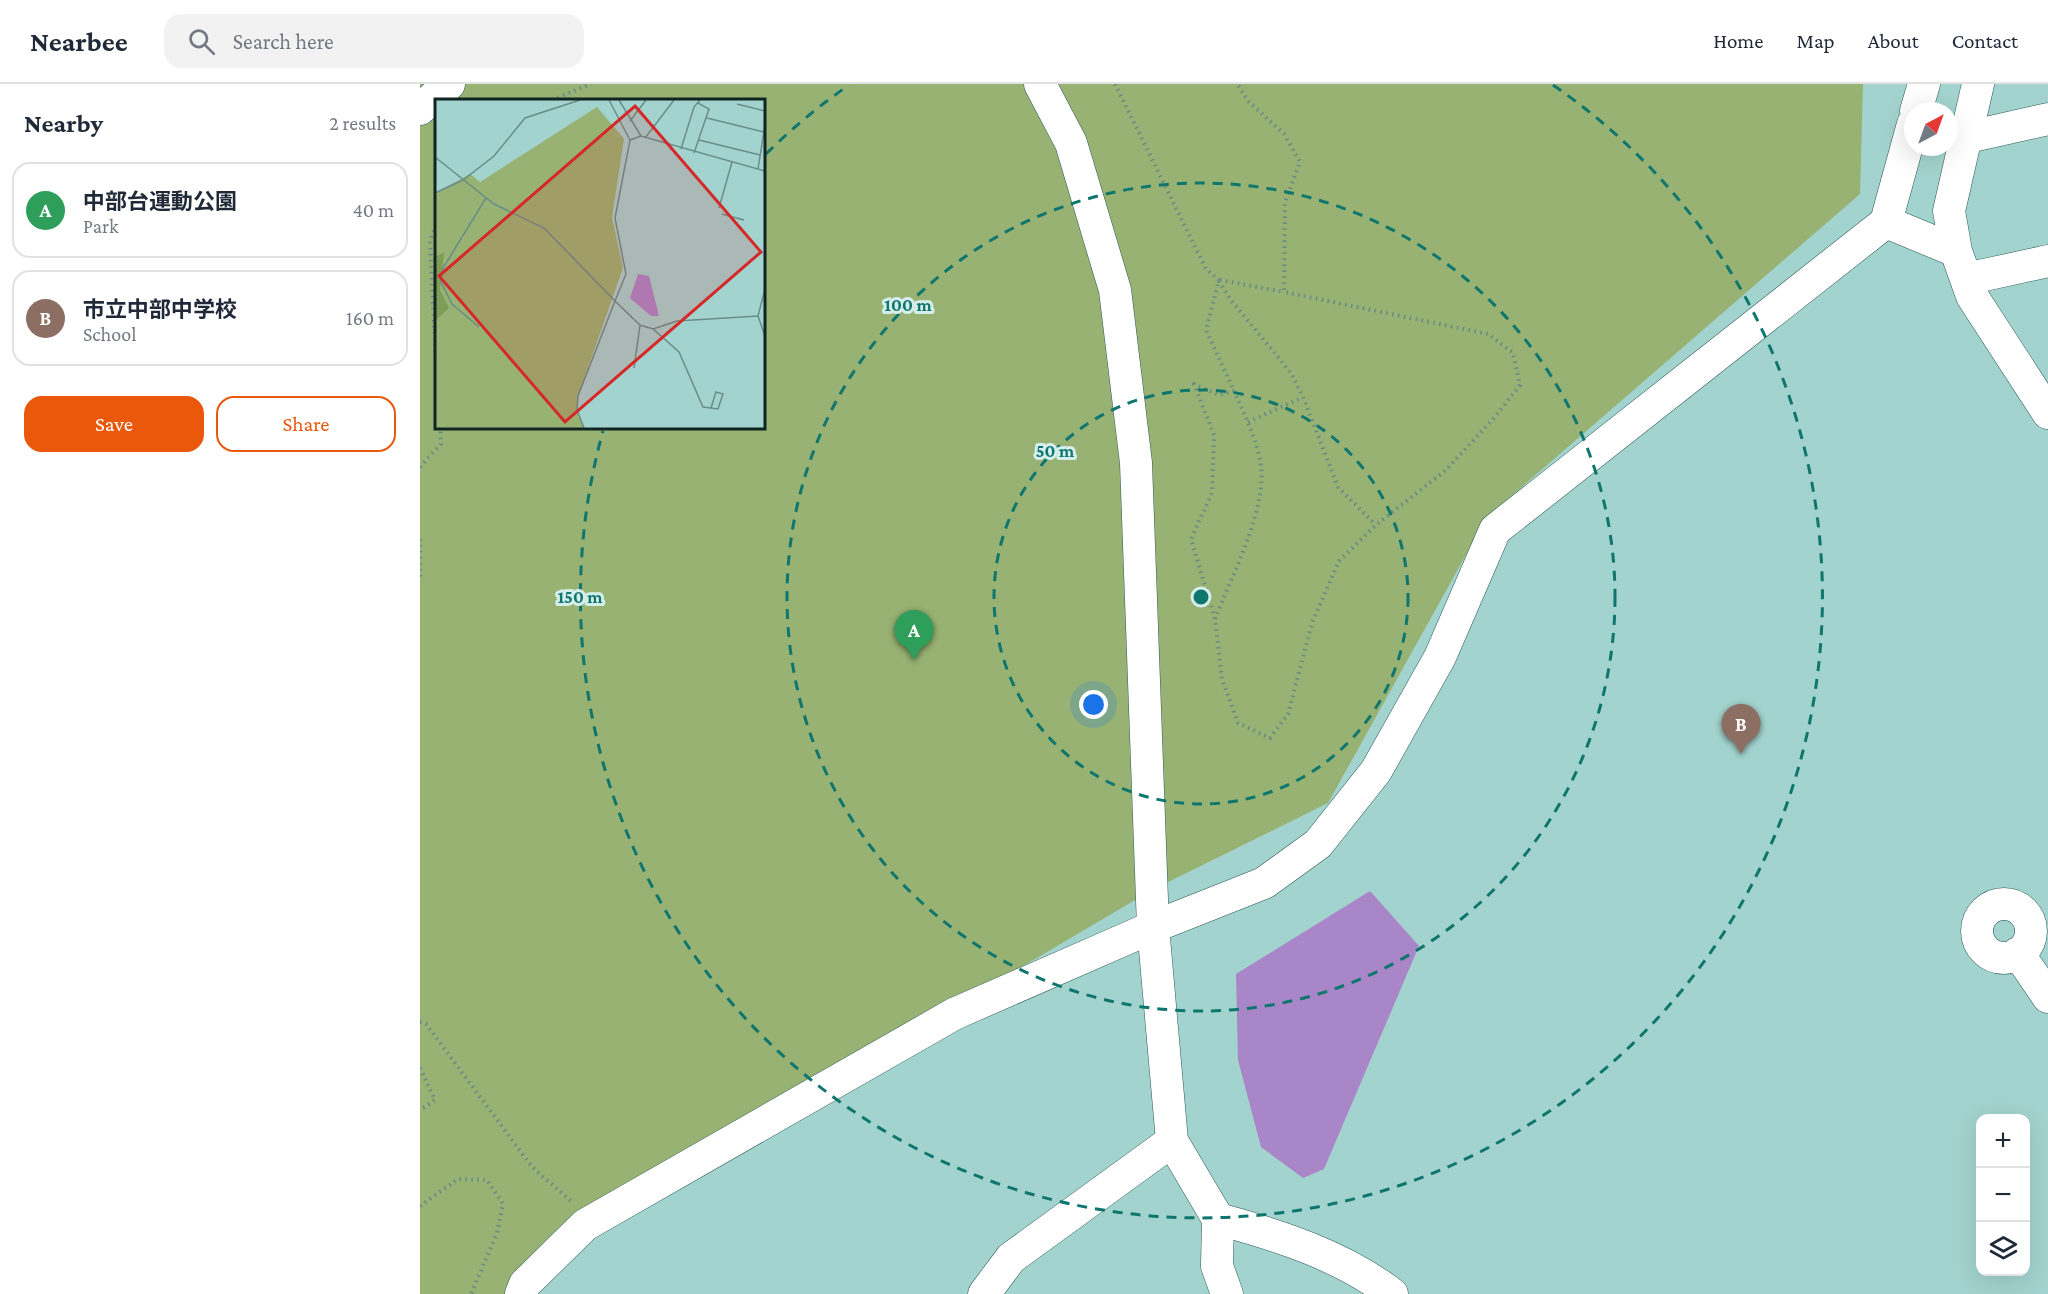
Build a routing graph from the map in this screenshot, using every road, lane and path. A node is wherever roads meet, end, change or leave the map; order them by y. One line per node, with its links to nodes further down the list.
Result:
1 (449, 84): 10 (street)
2 (591, 84): 8 (path)
3 (1040, 84): 32 (street)
4 (1114, 84): 18 (path)
5 (1237, 84): 19 (path)
6 (1924, 84): 9 (street)
7 (1978, 84): 12 (street)
8 (554, 99)
9 (1919, 102)
10 (420, 109)
11 (2048, 120): 12 (street)
12 (1964, 138): 17 (street)
13 (1904, 156): 14 (street)
14 (1886, 222): 17 (street); 32 (street)
15 (435, 228): 20 (path)
16 (2048, 261): 17 (street)
17 (1961, 265): 23 (street)
18 (1219, 280): 19 (path); 21 (path); 22 (path)
19 (1284, 292): 27 (path)
20 (435, 342)
21 (1234, 391): 24 (path); 30 (path)
22 (1303, 398): 24 (path); 27 (path)
23 (2048, 413)
24 (1248, 422): 30 (path)
25 (440, 429): 26 (path)
26 (420, 467)
27 (1376, 525): 30 (path)
28 (420, 539): 29 (path)
29 (420, 577)
30 (1215, 619)
31 (2037, 907): 33 (street); 33 (street)
32 (1153, 927): 38 (street); 41 (street)
33 (2018, 953): 34 (street)
34 (2048, 997)
35 (420, 1022): 41 (path)
36 (420, 1068): 37 (path)
37 (420, 1110)
38 (1172, 1141): 40 (street); 44 (street)
39 (420, 1206): 42 (path)
40 (1218, 1219): 45 (street); 46 (street)
41 (585, 1225): 43 (street)
42 (471, 1294)
43 (521, 1294)
44 (984, 1294)
45 (1227, 1294)
46 (1392, 1294)

